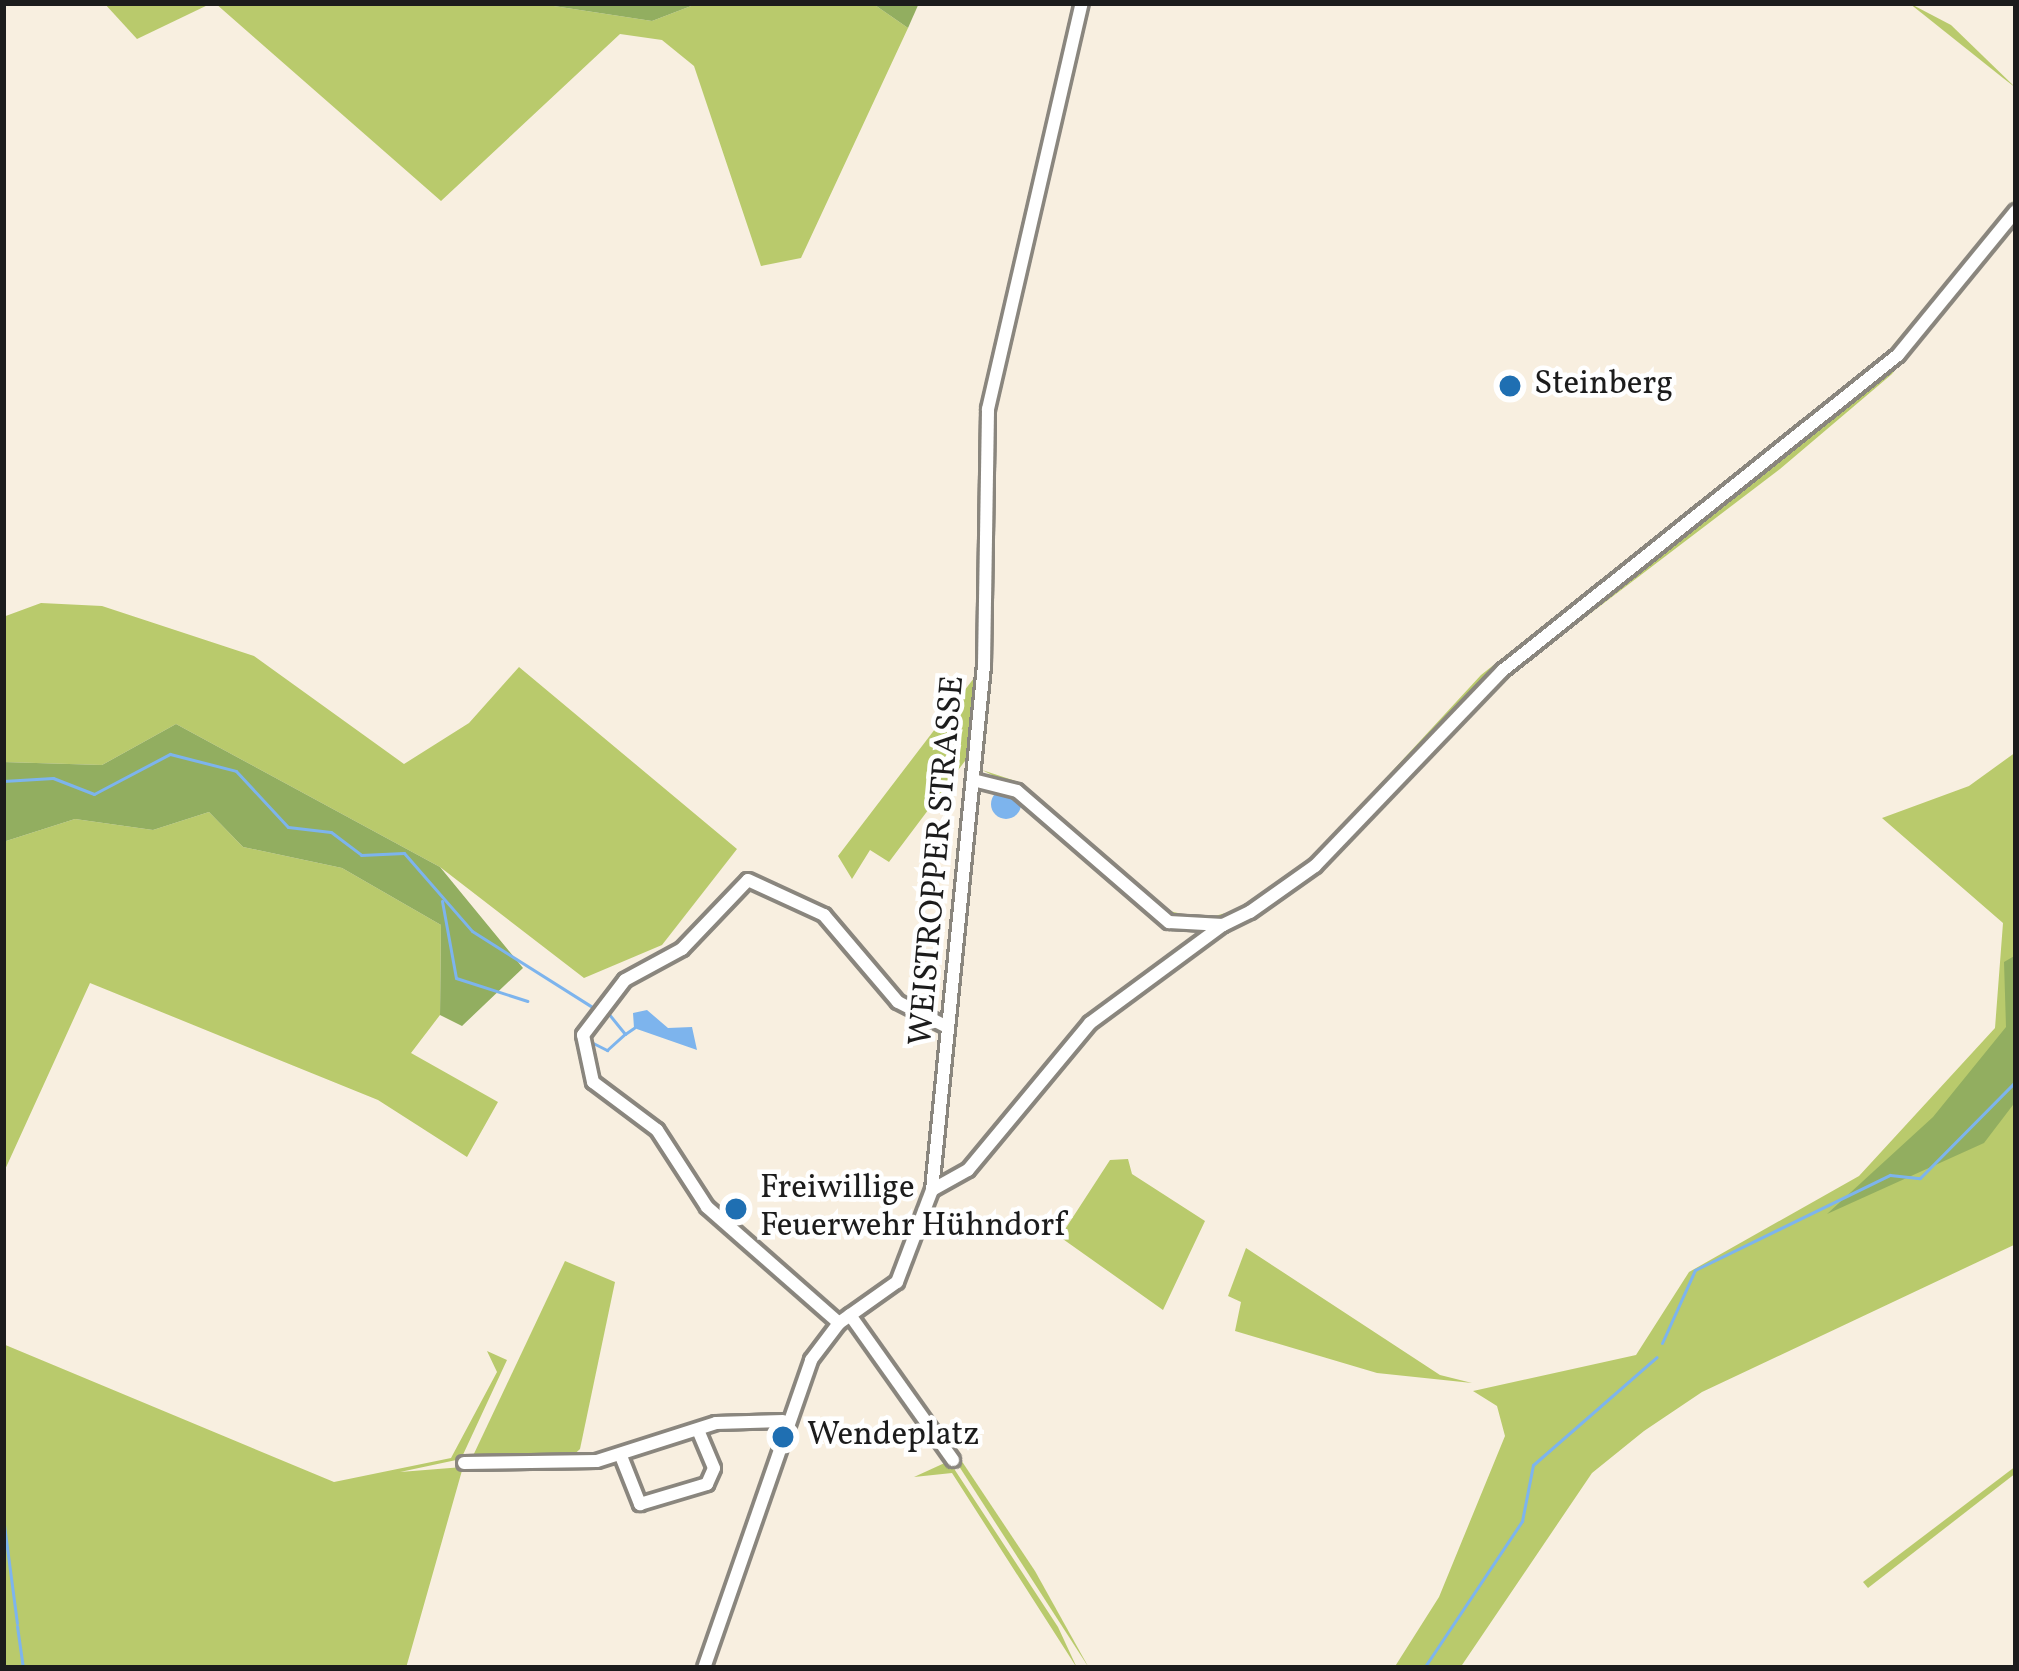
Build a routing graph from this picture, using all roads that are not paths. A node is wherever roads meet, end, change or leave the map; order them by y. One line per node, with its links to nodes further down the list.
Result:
1 (1082, 3): 3 (street, WEISTROPPER STRASSE)
2 (2016, 211): 4 (street)
3 (973, 780): 4 (street); 5 (street, WEISTROPPER STRASSE)
4 (1223, 925): 6 (street)
5 (947, 1027): 6 (street, WEISTROPPER STRASSE); 7 (street)
6 (932, 1190): 7 (street, WEISTROPPER STRASSE)
7 (844, 1319): 8 (street, WEISTROPPER STRASSE); 11 (street)
8 (783, 1421): 9 (street); 13 (street, WEISTROPPER STRASSE)
9 (698, 1430): 10 (street); 10 (street)
10 (620, 1456): 12 (street)
11 (953, 1460)
12 (464, 1463)
13 (704, 1668)

